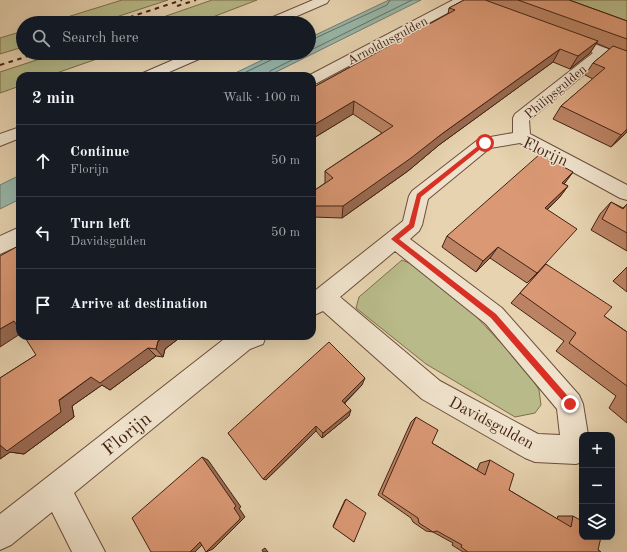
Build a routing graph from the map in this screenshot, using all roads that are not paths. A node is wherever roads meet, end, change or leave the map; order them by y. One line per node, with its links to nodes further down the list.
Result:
1 (323, 0): 3 (street)
2 (466, 1): 9 (street, Arnoldusgulden)
3 (286, 16)
4 (552, 33): 5 (street)
5 (603, 52): 7 (street); 11 (street, Philipsgulden)
6 (185, 60): 8 (street)
7 (627, 61)
8 (157, 72)
9 (316, 78)
10 (16, 134): 12 (street)
11 (522, 137): 13 (street, Florijn); 15 (street, Florijn)
12 (0, 140)
13 (627, 193)
14 (16, 237): 16 (street)
15 (394, 239): 17 (street, Florijn); 17 (street, Davidsgulden)
16 (0, 246)
17 (318, 302)
18 (244, 340): 19 (street, Florijn)
19 (56, 489): 20 (street, Florijn); 21 (street)
20 (0, 534)
21 (89, 552)

